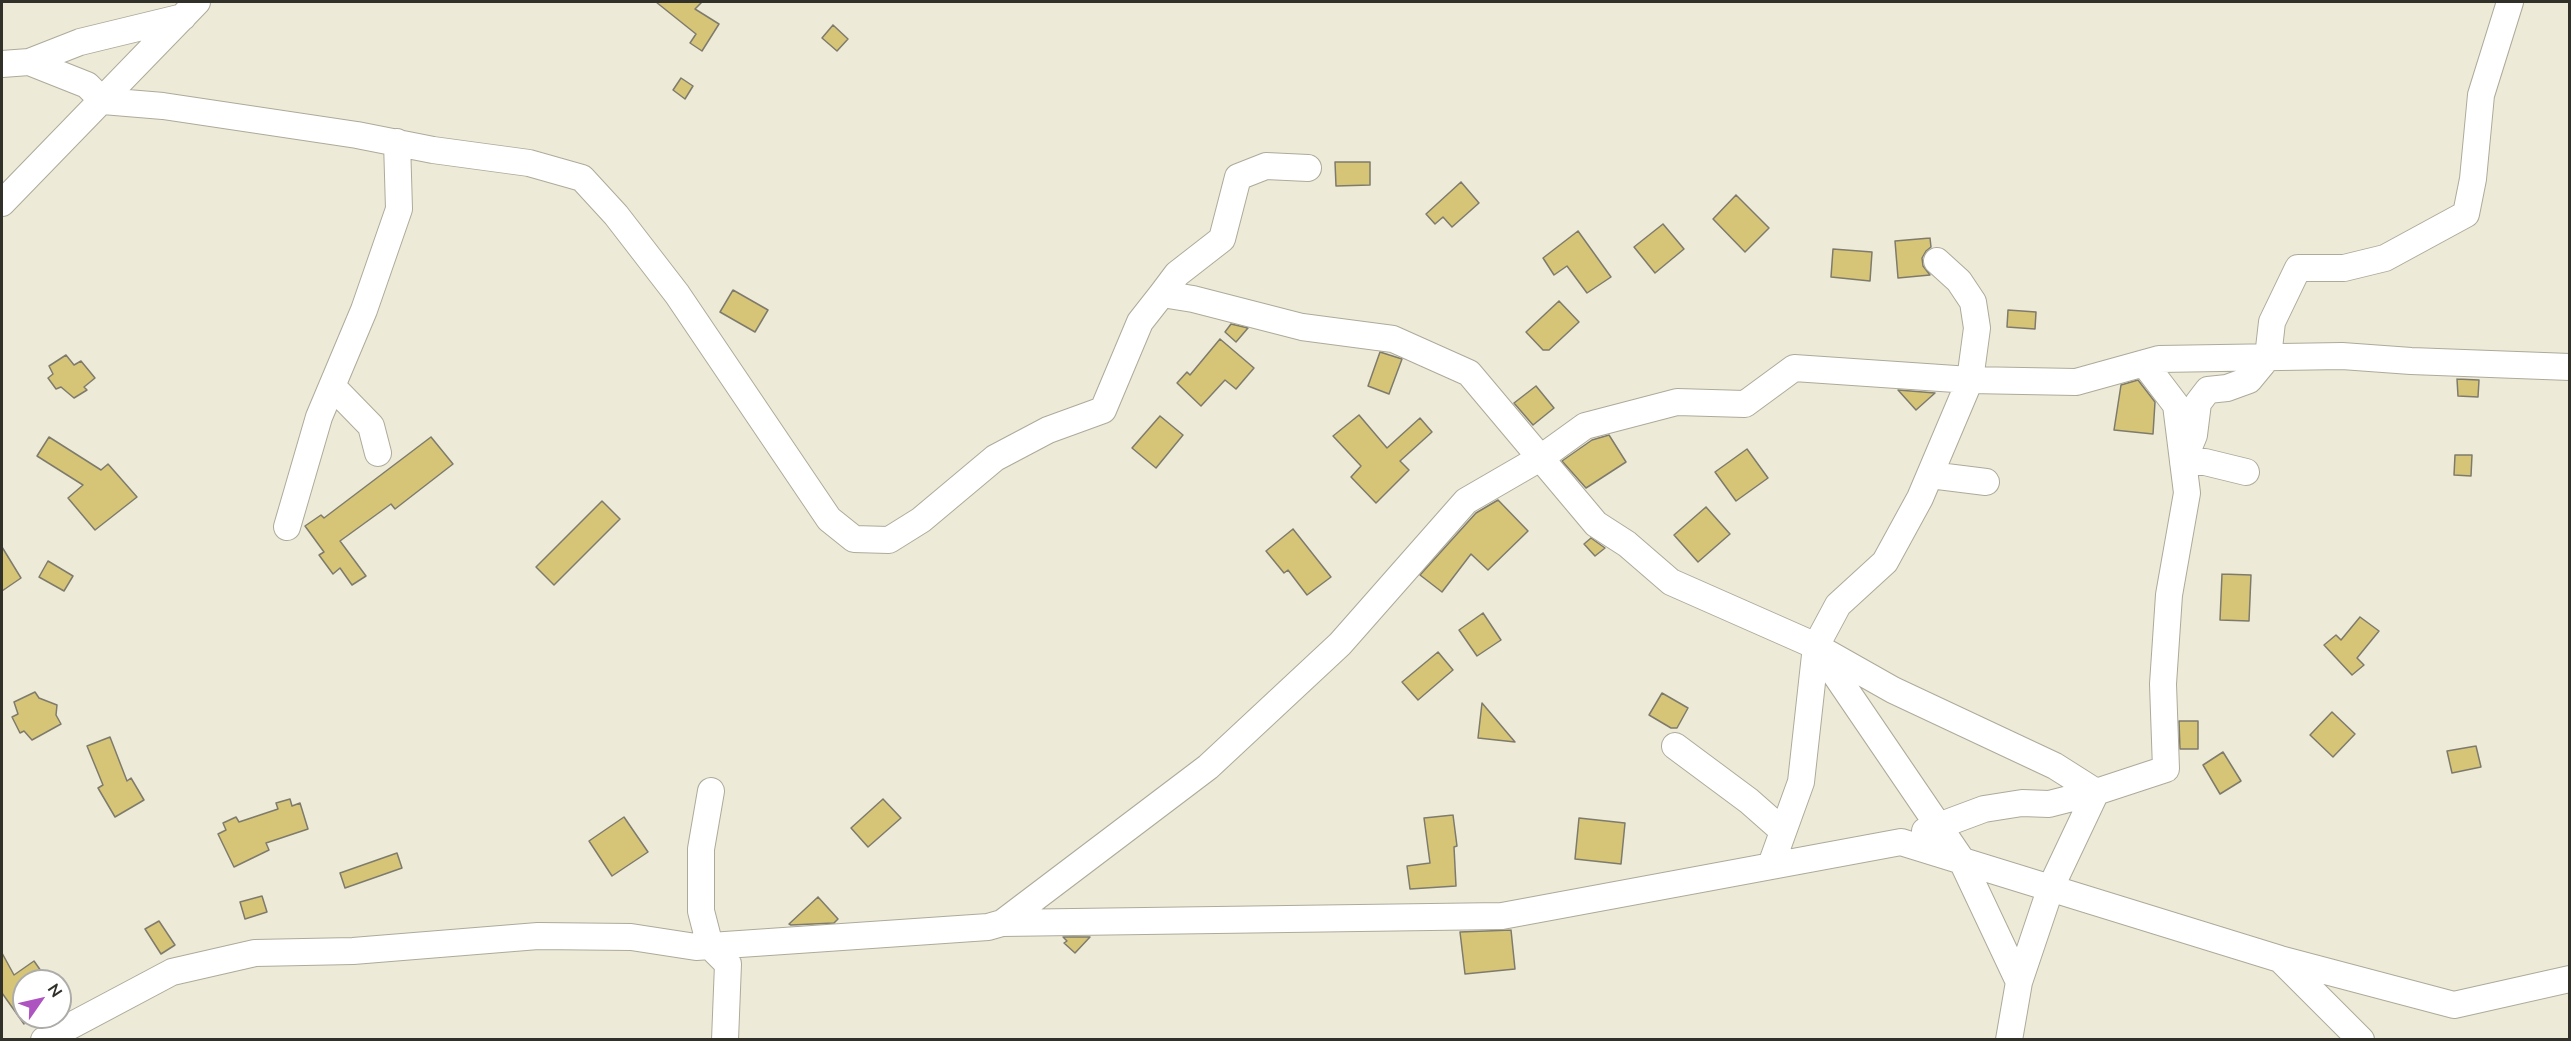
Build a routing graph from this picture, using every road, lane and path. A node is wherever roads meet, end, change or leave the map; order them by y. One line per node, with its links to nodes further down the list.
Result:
1 (2510, 2): 11 (street)
2 (190, 9): 3 (street); 5 (street)
3 (29, 62): 4 (street); 5 (street)
4 (2, 64)
5 (103, 101): 6 (street); 8 (street)
6 (397, 142): 10 (street); 17 (street)
7 (1308, 168): 10 (street)
8 (2, 203)
9 (1937, 261): 15 (street)
10 (1162, 294): 19 (street)
11 (2268, 357): 12 (street); 13 (street); 20 (street)
12 (2145, 363): 15 (street); 20 (street)
13 (2535, 366): 14 (street); 16 (street)
14 (2570, 367)
15 (1970, 380): 19 (street); 22 (street)
16 (2570, 381)
17 (332, 386): 18 (street); 24 (street)
18 (378, 453)
19 (1542, 457): 25 (street); 35 (street)
20 (2183, 462): 21 (street); 28 (street)
21 (2246, 472)
22 (1930, 475): 23 (street); 25 (street)
23 (1986, 482)
24 (287, 527)
25 (1816, 646): 28 (street); 29 (street); 30 (street)
26 (1675, 746): 30 (street)
27 (711, 791): 37 (street)
28 (2096, 792): 29 (street); 34 (street)
29 (1938, 825): 31 (street); 32 (street)
30 (1783, 831): 33 (street)
31 (1901, 842): 32 (street); 33 (street)
32 (1961, 859): 34 (street); 41 (street)
33 (1771, 865): 35 (street)
34 (2051, 887): 38 (street); 41 (street)
35 (1002, 923): 36 (street)
36 (748, 944): 37 (street); 39 (street)
37 (710, 946): 39 (street); 42 (street)
38 (2280, 959): 40 (street); 45 (street)
39 (728, 964): 43 (street)
40 (2570, 979)
41 (2019, 982): 44 (street)
42 (44, 1040)
43 (725, 1040)
44 (2008, 1040)
45 (2361, 1040)

